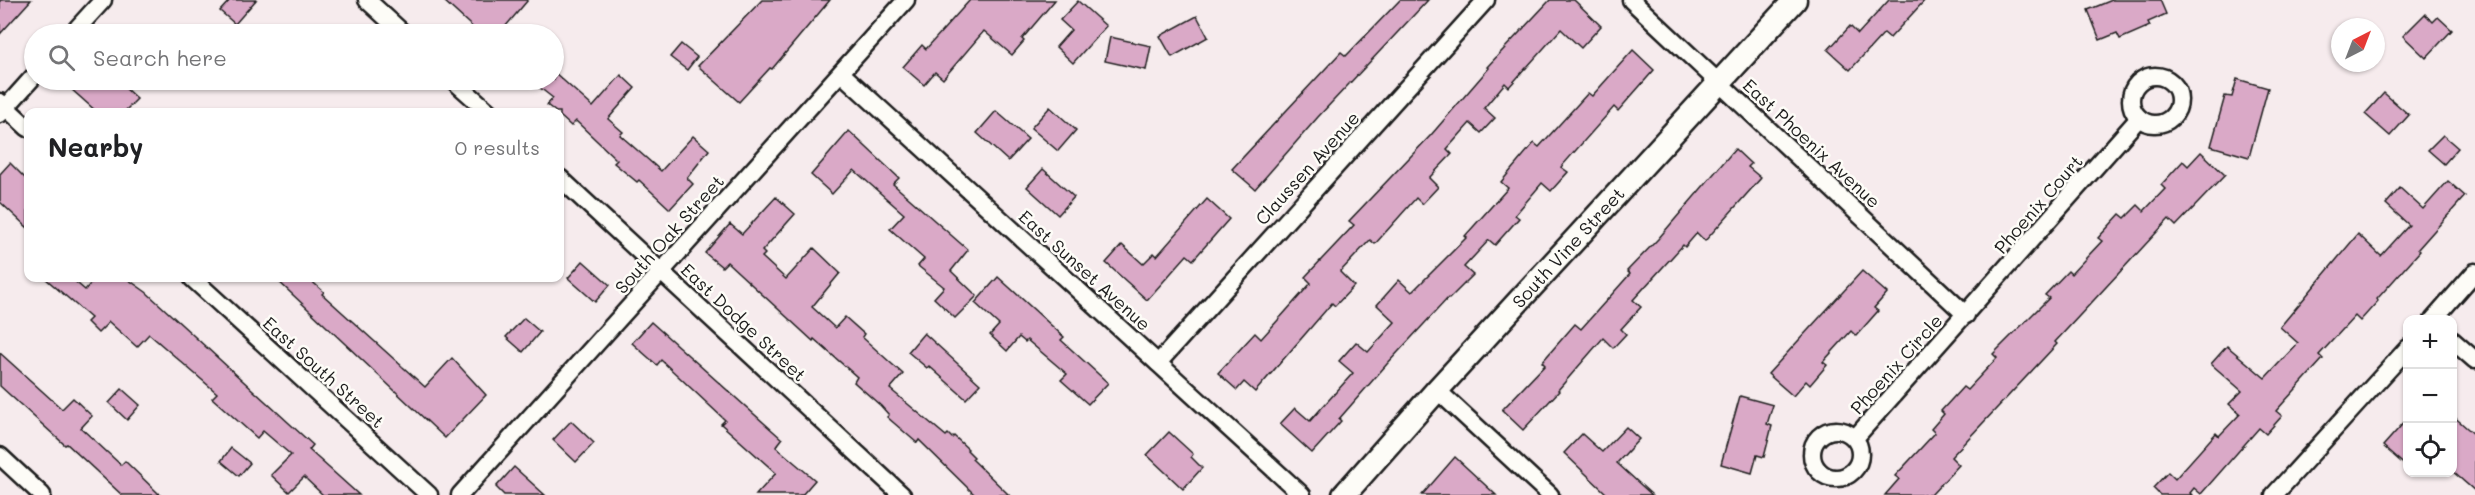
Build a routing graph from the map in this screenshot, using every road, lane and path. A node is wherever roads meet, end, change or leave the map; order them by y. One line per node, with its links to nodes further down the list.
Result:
1 (103, 0): 7 (street)
2 (367, 0): 8 (street)
3 (906, 0): 9 (street, South Oak Street)
4 (1486, 0): 26 (street, Claussen Avenue)
5 (1631, 0): 10 (street, East Phoenix Avenue)
6 (1795, 0): 10 (street, South Vine Street)
7 (81, 24)
8 (393, 24)
9 (841, 73): 18 (street, South Oak Street); 26 (street, East Sunset Avenue)
10 (1719, 83): 21 (street, East Phoenix Avenue); 27 (street, South Vine Street)
11 (24, 85): 13 (street)
12 (464, 90): 14 (street)
13 (2, 108): 16 (street)
14 (484, 108)
15 (2139, 118): 21 (street, Phoenix Court)
16 (24, 125)
17 (564, 182): 18 (street, East Dodge Street)
18 (661, 272): 32 (street, South Oak Street); 33 (street, East Dodge Street)
19 (2475, 272): 22 (street)
20 (196, 282): 31 (street, East South Street)
21 (1966, 315): 28 (street, Phoenix Circle)
22 (2437, 315)
23 (2457, 344): 25 (street)
24 (2403, 353): 37 (street)
25 (2475, 360)
26 (1158, 363): 34 (street, East Sunset Avenue)
27 (1437, 390): 35 (street, South Vine Street); 36 (street)
28 (1855, 438)
29 (0, 456): 30 (street)
30 (42, 495)
31 (429, 495)
32 (460, 495)
33 (902, 495)
34 (1302, 495)
35 (1344, 495)
36 (1550, 495)
37 (2274, 495)

